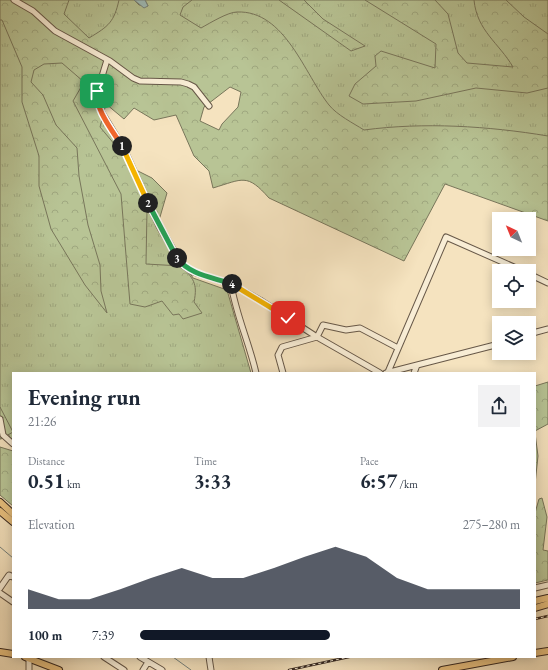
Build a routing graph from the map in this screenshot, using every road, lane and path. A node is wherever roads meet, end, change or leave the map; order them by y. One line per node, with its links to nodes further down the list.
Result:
1 (14, 0): 2 (street)
2 (107, 60): 3 (street); 7 (street)
3 (209, 106)
4 (507, 264): 12 (street)
5 (536, 277): 6 (street)
6 (548, 283)
7 (231, 284): 10 (street); 14 (street)
8 (548, 329): 9 (street)
9 (536, 332)
10 (317, 337): 12 (street); 15 (street); 16 (street)
11 (492, 346): 13 (street)
12 (398, 348): 17 (street)
13 (417, 365): 18 (street); 19 (street)
14 (256, 372)
15 (282, 372)
16 (378, 372)
17 (387, 372)
18 (391, 372)
19 (414, 372)
20 (0, 419): 21 (street)
21 (12, 443)
22 (0, 502): 24 (main road)
23 (0, 511): 25 (main road)
24 (12, 513)
25 (12, 521)
26 (12, 576): 28 (street)
27 (548, 585): 29 (street)
28 (0, 588)
29 (536, 588)
30 (0, 593): 32 (street)
31 (548, 598): 33 (main road)
32 (12, 601)
33 (536, 601)
34 (548, 604): 35 (main road)
35 (536, 608)
36 (548, 651): 37 (main road)
37 (536, 653)
38 (0, 654): 39 (main road)
39 (12, 654)
40 (27, 658): 46 (street); 47 (main road)
41 (106, 658): 48 (street)
42 (142, 658): 45 (street)
43 (209, 658): 51 (street)
44 (508, 658): 52 (main road)
45 (148, 662): 49 (street); 50 (street)
46 (29, 670)
47 (59, 670)
48 (124, 670)
49 (143, 670)
50 (162, 670)
51 (210, 670)
52 (442, 670)

